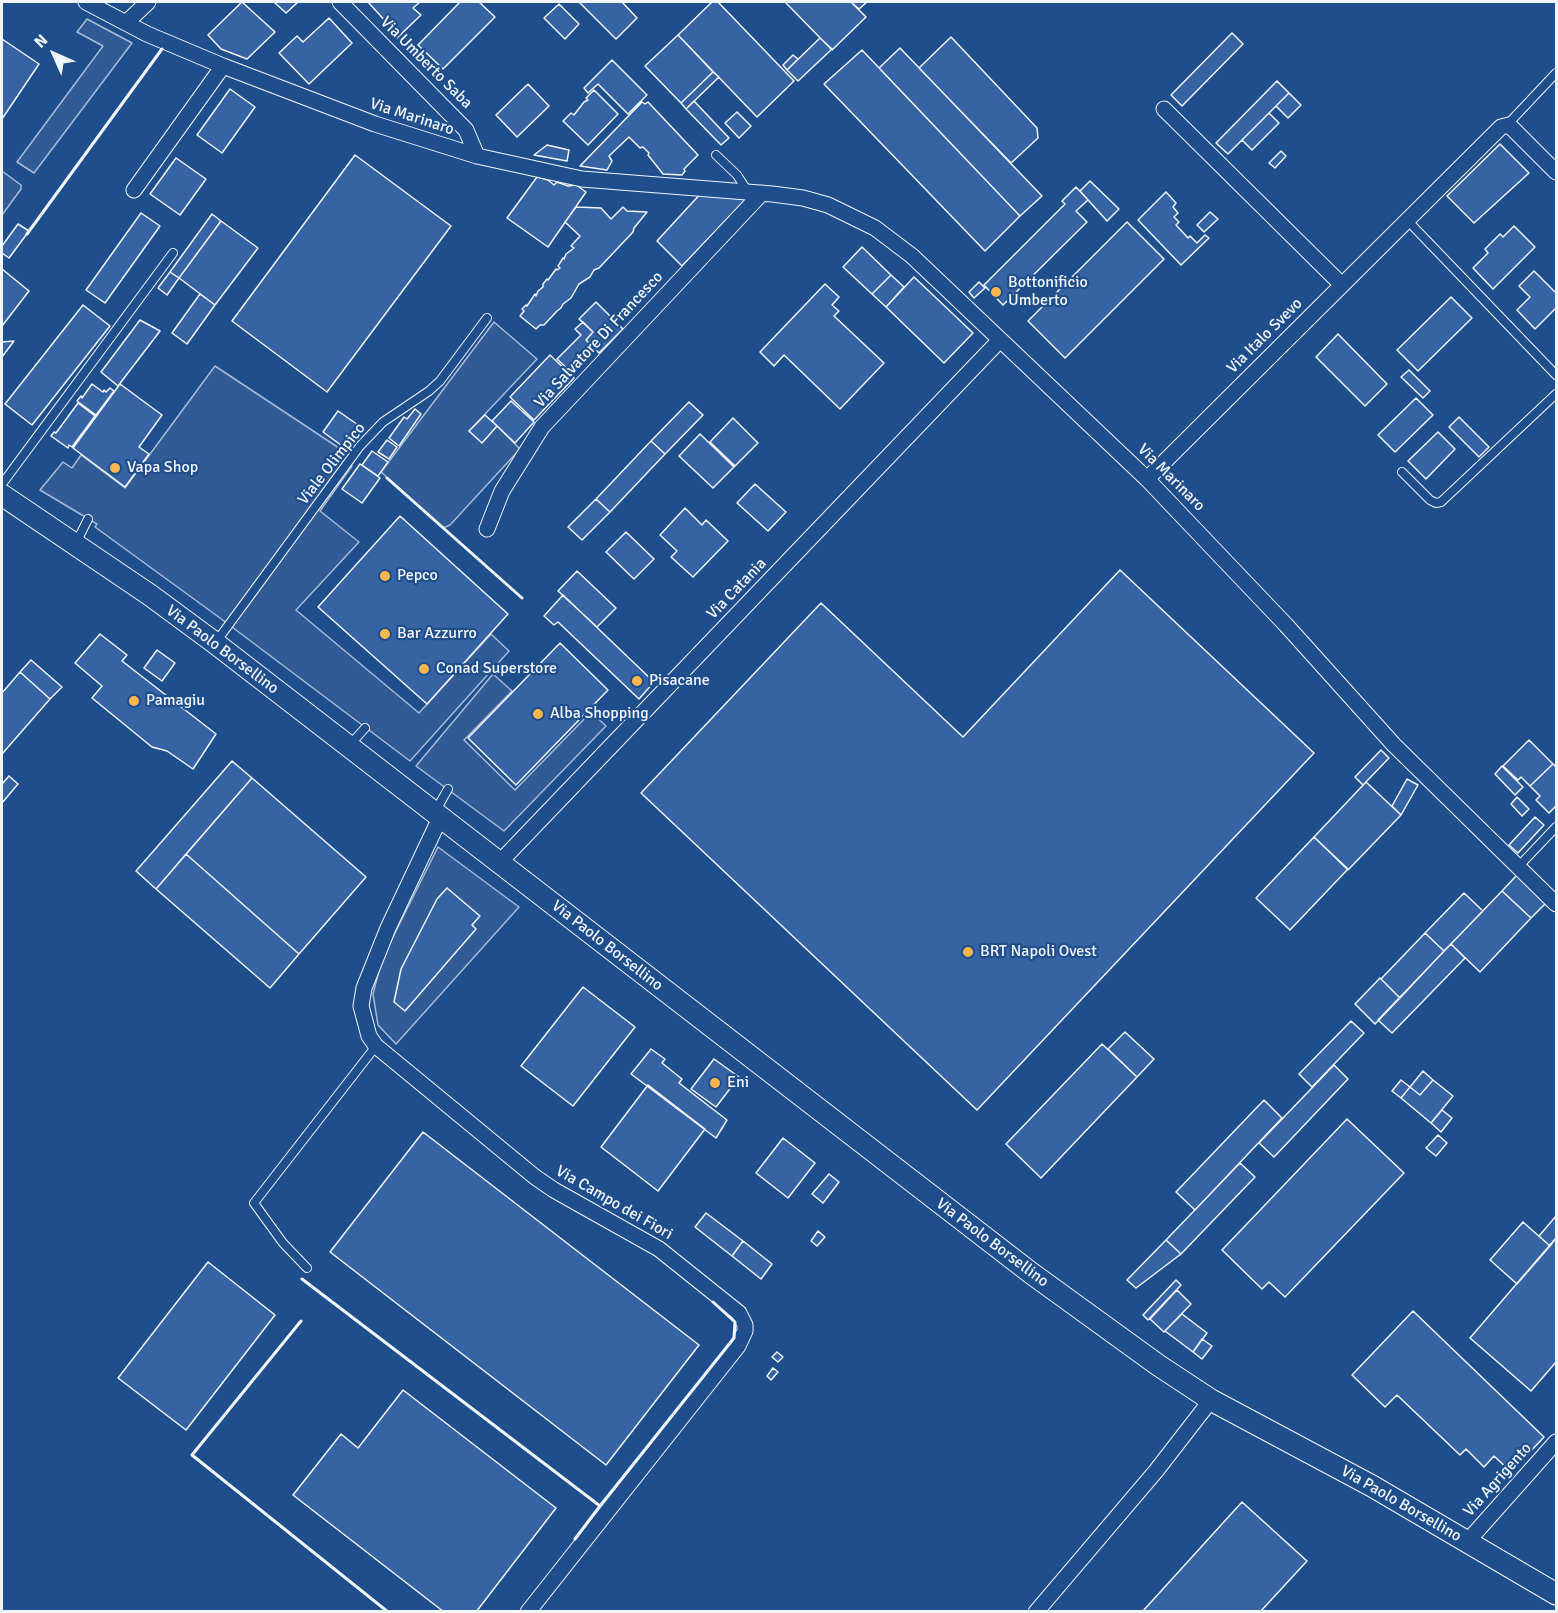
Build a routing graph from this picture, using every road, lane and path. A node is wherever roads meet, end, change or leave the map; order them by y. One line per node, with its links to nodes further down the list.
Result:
1 (86, 2): 4 (street, Via Marinaro)
2 (148, 2): 4 (street)
3 (340, 2): 10 (street, Via Umberto Saba)
4 (128, 22): 5 (street, Via Marinaro)
5 (223, 66): 10 (street, Via Marinaro); 12 (street)
6 (1557, 74): 8 (lane, Via Italo Svevo)
7 (1164, 109): 16 (street)
8 (1507, 125): 11 (street); 14 (street, Via Italo Svevo)
9 (716, 155): 13 (lane)
10 (477, 156): 13 (street, Via Marinaro)
11 (1557, 172)
12 (134, 190)
13 (755, 192): 18 (street, Via Marinaro); 26 (street, Via Salvatore Di Francesco)
14 (1407, 220): 16 (street, Via Italo Svevo); 19 (lane)
15 (173, 253): 23 (lane)
16 (1342, 285): 22 (street, Via Italo Svevo)
17 (487, 318): 28 (lane, Viale Olimpico)
18 (1000, 340): 22 (street, Via Marinaro); 34 (street, Via Catania)
19 (1557, 375)
20 (1557, 394): 21 (lane)
21 (1402, 472)
22 (1147, 479): 35 (street, Via Marinaro)
23 (2, 483)
24 (2, 495): 27 (main road, Via Paolo Borsellino)
25 (88, 519): 27 (lane)
26 (487, 530)
27 (75, 544): 28 (main road, Via Paolo Borsellino)
28 (215, 643): 30 (main road, Via Paolo Borsellino)
29 (365, 728): 30 (lane)
30 (348, 747): 32 (main road, Via Paolo Borsellino)
31 (448, 789): 32 (lane)
32 (437, 816): 34 (main road, Via Paolo Borsellino); 37 (street, Via Campo dei Fiori)
33 (1557, 827): 35 (lane)
34 (499, 863): 39 (main road, Via Paolo Borsellino)
35 (1518, 867): 36 (street, Via Marinaro)
36 (1557, 904)
37 (376, 1046): 38 (lane); 43 (street, Via Campo dei Fiori)
38 (307, 1268)
39 (1211, 1400): 41 (main road, Via Paolo Borsellino); 44 (street)
40 (1557, 1442): 41 (street, Via Agrigento)
41 (1467, 1542): 42 (main road, Via Paolo Borsellino)
42 (1557, 1594)
43 (528, 1611)
44 (1036, 1611)

